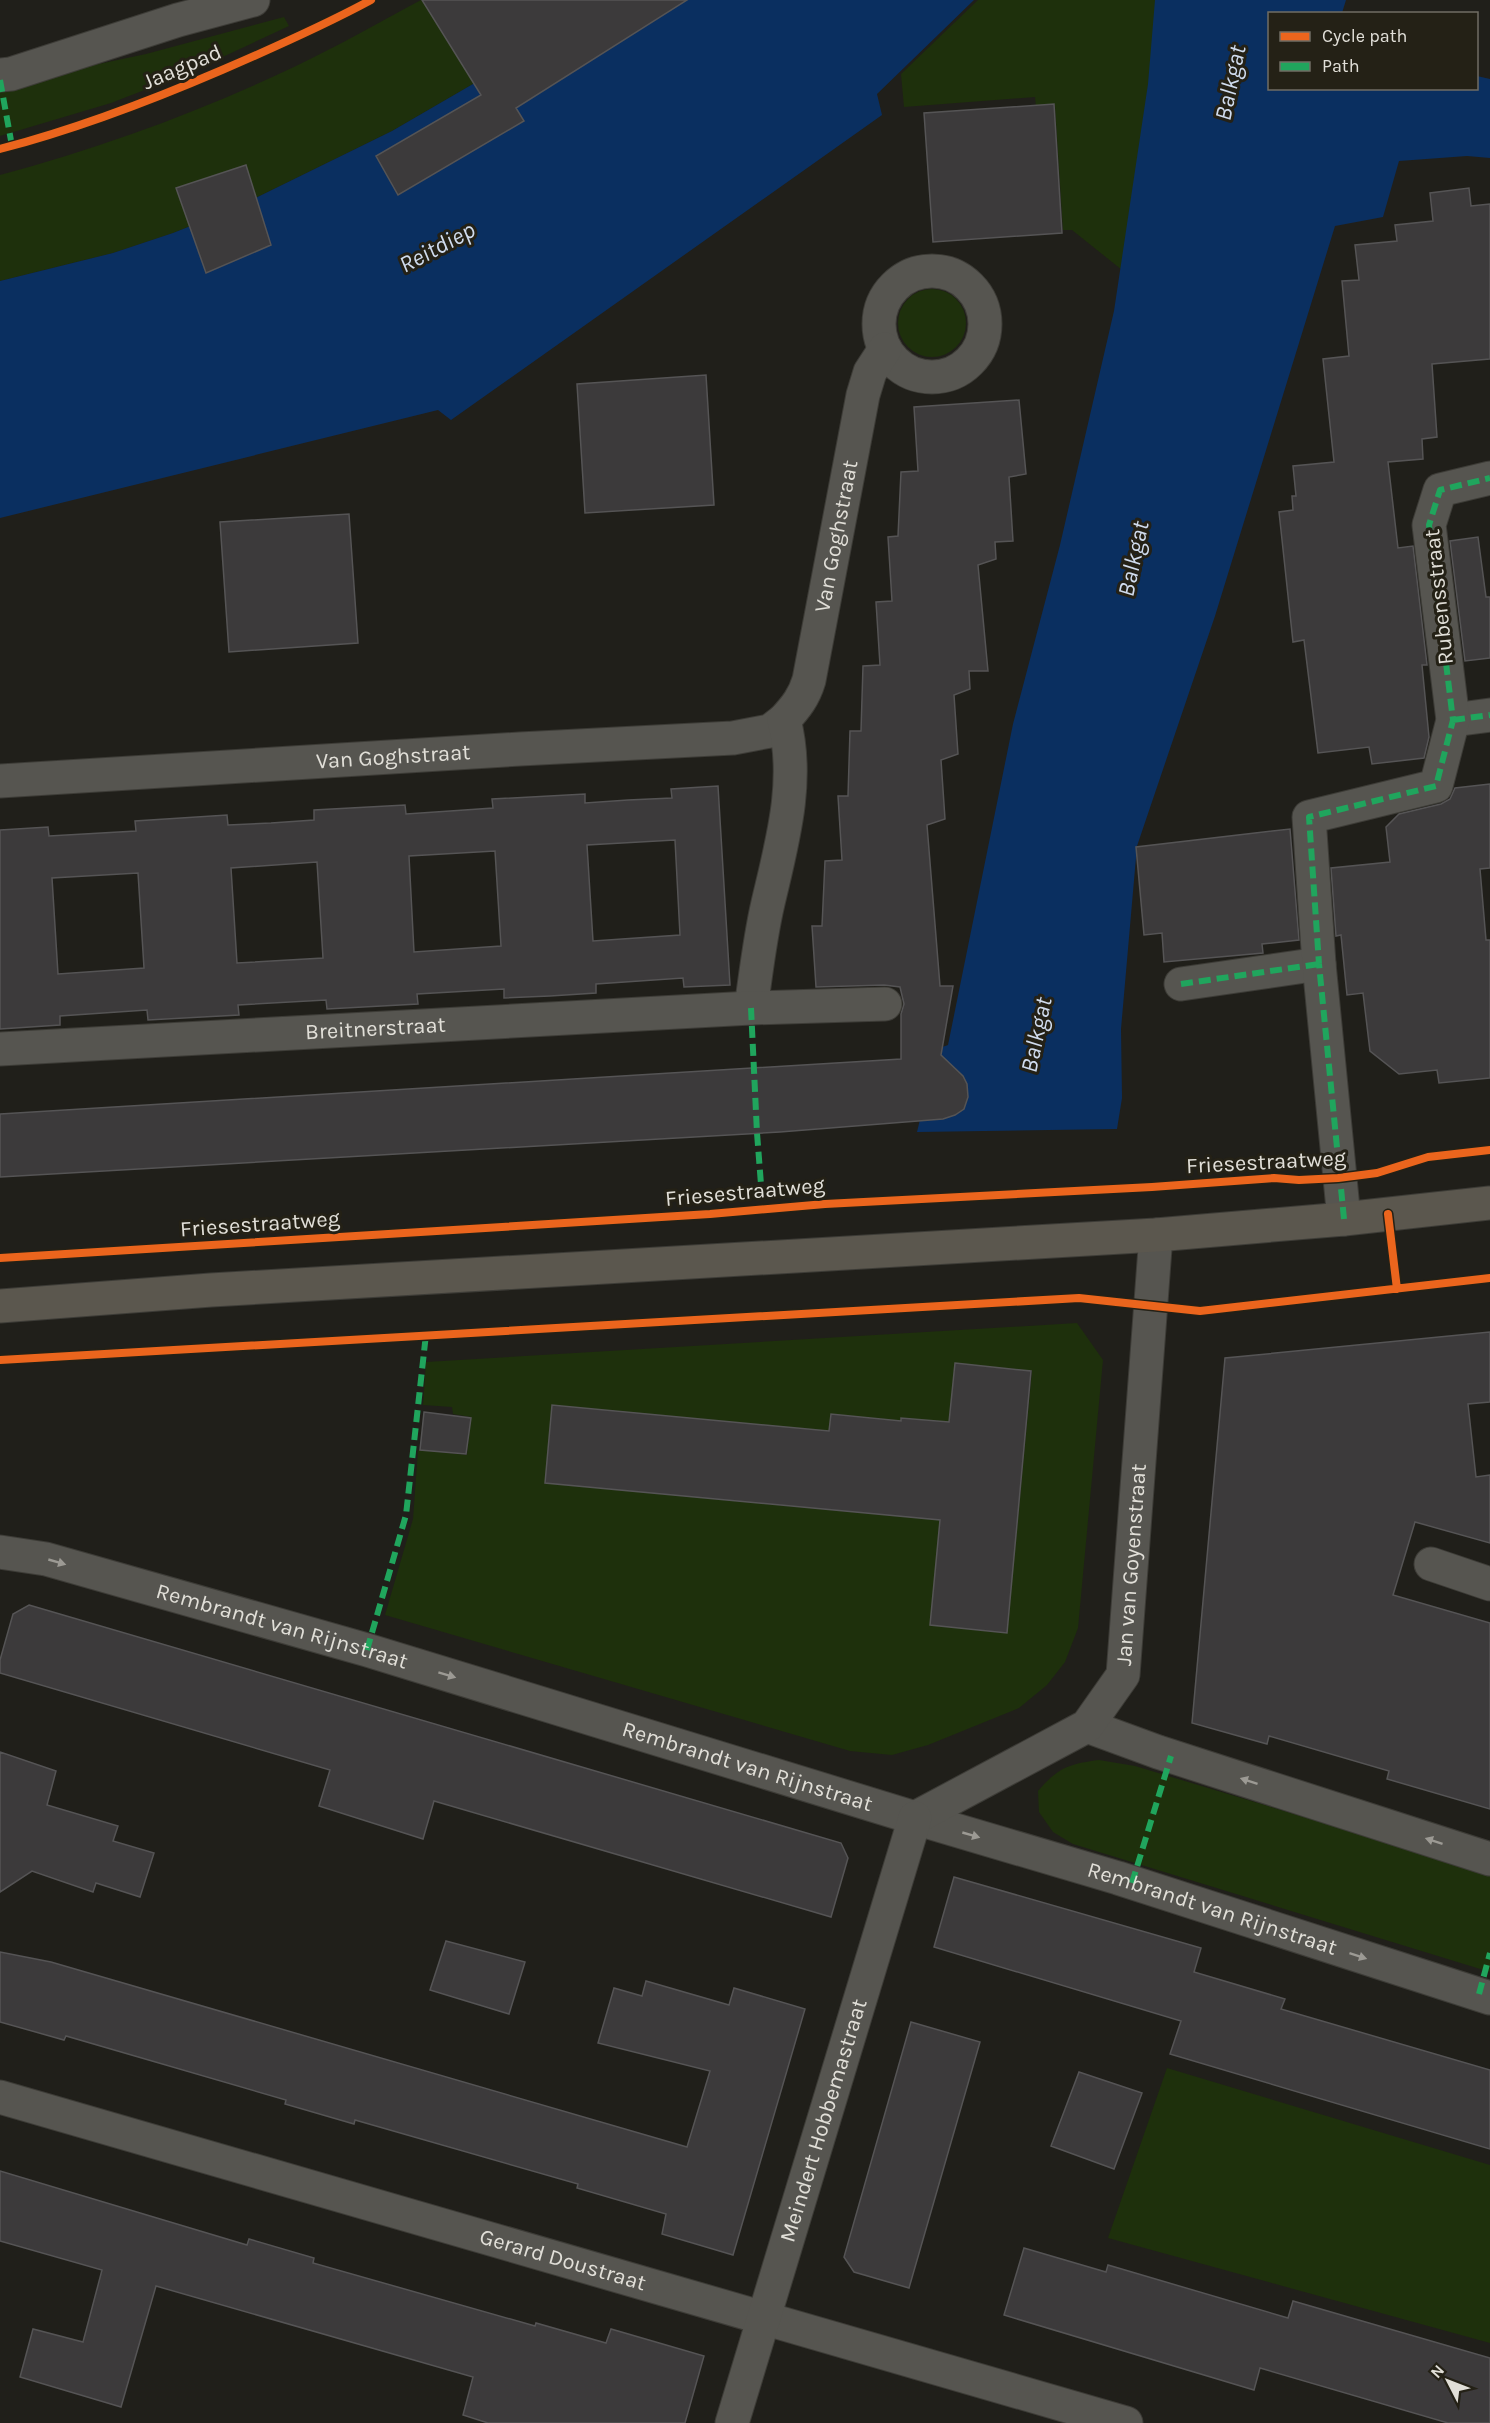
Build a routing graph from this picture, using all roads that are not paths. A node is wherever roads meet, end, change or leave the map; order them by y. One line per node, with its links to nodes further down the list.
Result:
1 (253, 0): 2 (street)
2 (0, 75)
3 (885, 349): 6 (street, Van Goghstraat)
4 (1490, 478): 7 (street, Rubensstraat)
5 (1490, 715): 7 (street)
6 (784, 720): 8 (street, Van Goghstraat); 12 (street)
7 (1453, 720): 9 (street, Rubensstraat)
8 (0, 782)
9 (1319, 964): 10 (street); 15 (street, Rubensstraat)
10 (1180, 984)
11 (885, 1004): 12 (street, Breitnerstraat)
12 (751, 1008): 13 (street, Breitnerstraat)
13 (0, 1049)
14 (1490, 1203): 15 (main road)
15 (1344, 1219): 16 (main road)
16 (1156, 1235): 17 (main road); 21 (street, Jan van Goyenstraat)
17 (0, 1306)
18 (0, 1552): 22 (street, Rembrandt van Rijnstraat, one-way to 22)
19 (1431, 1564): 20 (street)
20 (1490, 1584)
21 (1087, 1726): 22 (street, Jan van Goyenstraat); 23 (street, one-way to 21)
22 (915, 1818): 24 (street, Rembrandt van Rijnstraat, one-way to 24); 26 (street, Meindert Hobbemastraat)
23 (1490, 1859)
24 (1490, 1998)
25 (0, 2097): 26 (street, Gerard Doustraat)
26 (763, 2317): 27 (street, Meindert Hobbemastraat); 28 (street, Gerard Doustraat)
27 (732, 2423)
28 (1126, 2423)

